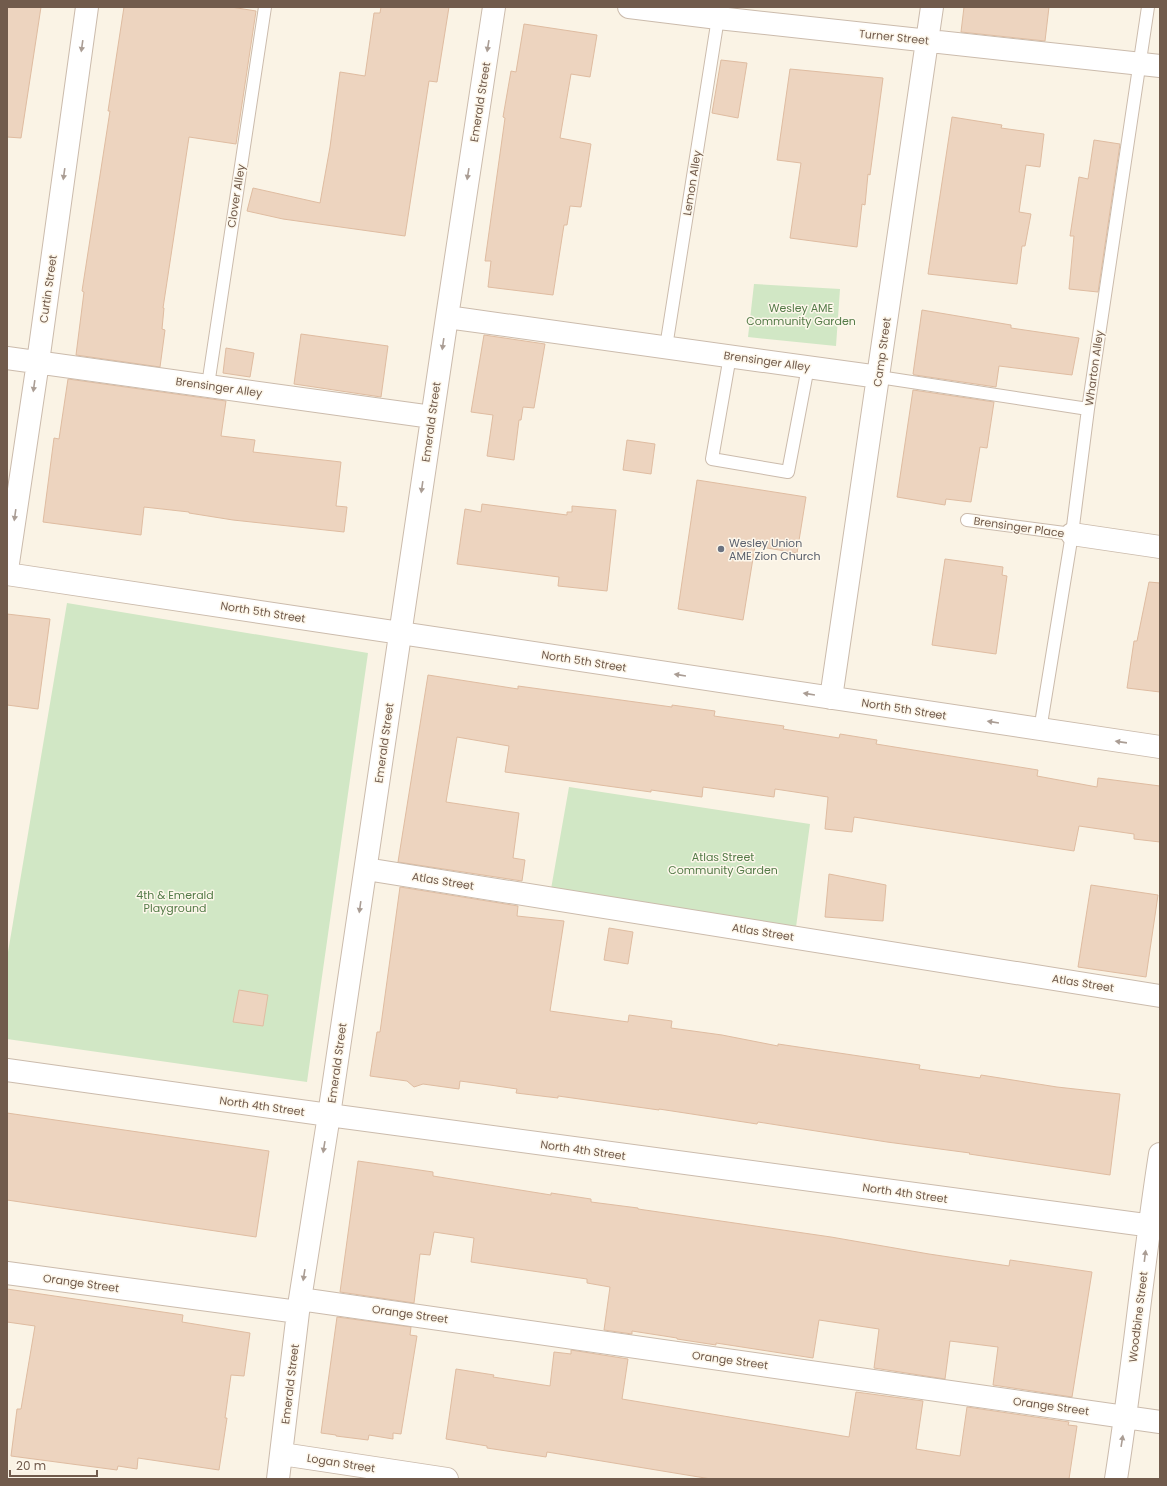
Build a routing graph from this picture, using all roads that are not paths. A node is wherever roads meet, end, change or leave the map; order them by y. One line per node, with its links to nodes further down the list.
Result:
1 (87, 7): 14 (street, Curtin Street, one-way to 14)
2 (265, 7): 17 (lane, Clover Alley)
3 (494, 7): 10 (street, Emerald Street, one-way to 10)
4 (629, 7): 7 (street, Turner Street)
5 (932, 7): 8 (street, Camp Street)
6 (1148, 7): 9 (lane, Wharton Alley)
7 (718, 18): 8 (street, Turner Street); 11 (lane, Lemon Alley)
8 (927, 41): 9 (street, Turner Street); 16 (street, Camp Street)
9 (1150, 65): 18 (lane, Wharton Alley)
10 (446, 317): 11 (street, Brensinger Alley); 19 (street, Emerald Street, one-way to 19)
11 (666, 347): 12 (street, Brensinger Alley)
12 (730, 356): 15 (street, Brensinger Alley); 15 (lane)
13 (7, 358): 14 (street, Brensinger Alley)
14 (38, 362): 17 (street, Brensinger Alley); 23 (street, Curtin Street, one-way to 23)
15 (808, 367): 16 (street, Brensinger Alley)
16 (879, 377): 18 (lane, Brensinger Alley); 26 (street, Camp Street)
17 (208, 386): 19 (street, Brensinger Alley)
18 (1088, 409): 21 (lane, Wharton Alley)
19 (432, 417): 25 (street, Emerald Street, one-way to 25)
20 (967, 520): 21 (lane, Brensinger Place)
21 (1072, 534): 22 (street); 27 (lane, Wharton Alley)
22 (1160, 547)
23 (7, 570)
24 (7, 574): 25 (street, North 5th Street)
25 (400, 633): 26 (street, North 5th Street, one-way to 25); 29 (street, Emerald Street)
26 (831, 698): 27 (street, North 5th Street, one-way to 26)
27 (1040, 730): 28 (street, North 5th Street, one-way to 27)
28 (1160, 747)
29 (366, 869): 30 (street, Atlas Street); 32 (street, Emerald Street, one-way to 32)
30 (1160, 996)
31 (7, 1070): 32 (street, North 4th Street)
32 (329, 1115): 34 (street, North 4th Street); 36 (street, Emerald Street, one-way to 36)
33 (1160, 1154): 34 (street, Woodbine Street)
34 (1154, 1226): 37 (street, Woodbine Street, one-way to 34)
35 (7, 1273): 36 (street, Orange Street)
36 (299, 1305): 37 (street, Orange Street); 39 (street, Emerald Street)
37 (1126, 1417): 38 (street, Orange Street); 42 (street, Woodbine Street, one-way to 37)
38 (1160, 1422)
39 (282, 1454): 40 (street, Emerald Street); 41 (street, Logan Street)
40 (278, 1479)
41 (447, 1479)
42 (1116, 1479)

